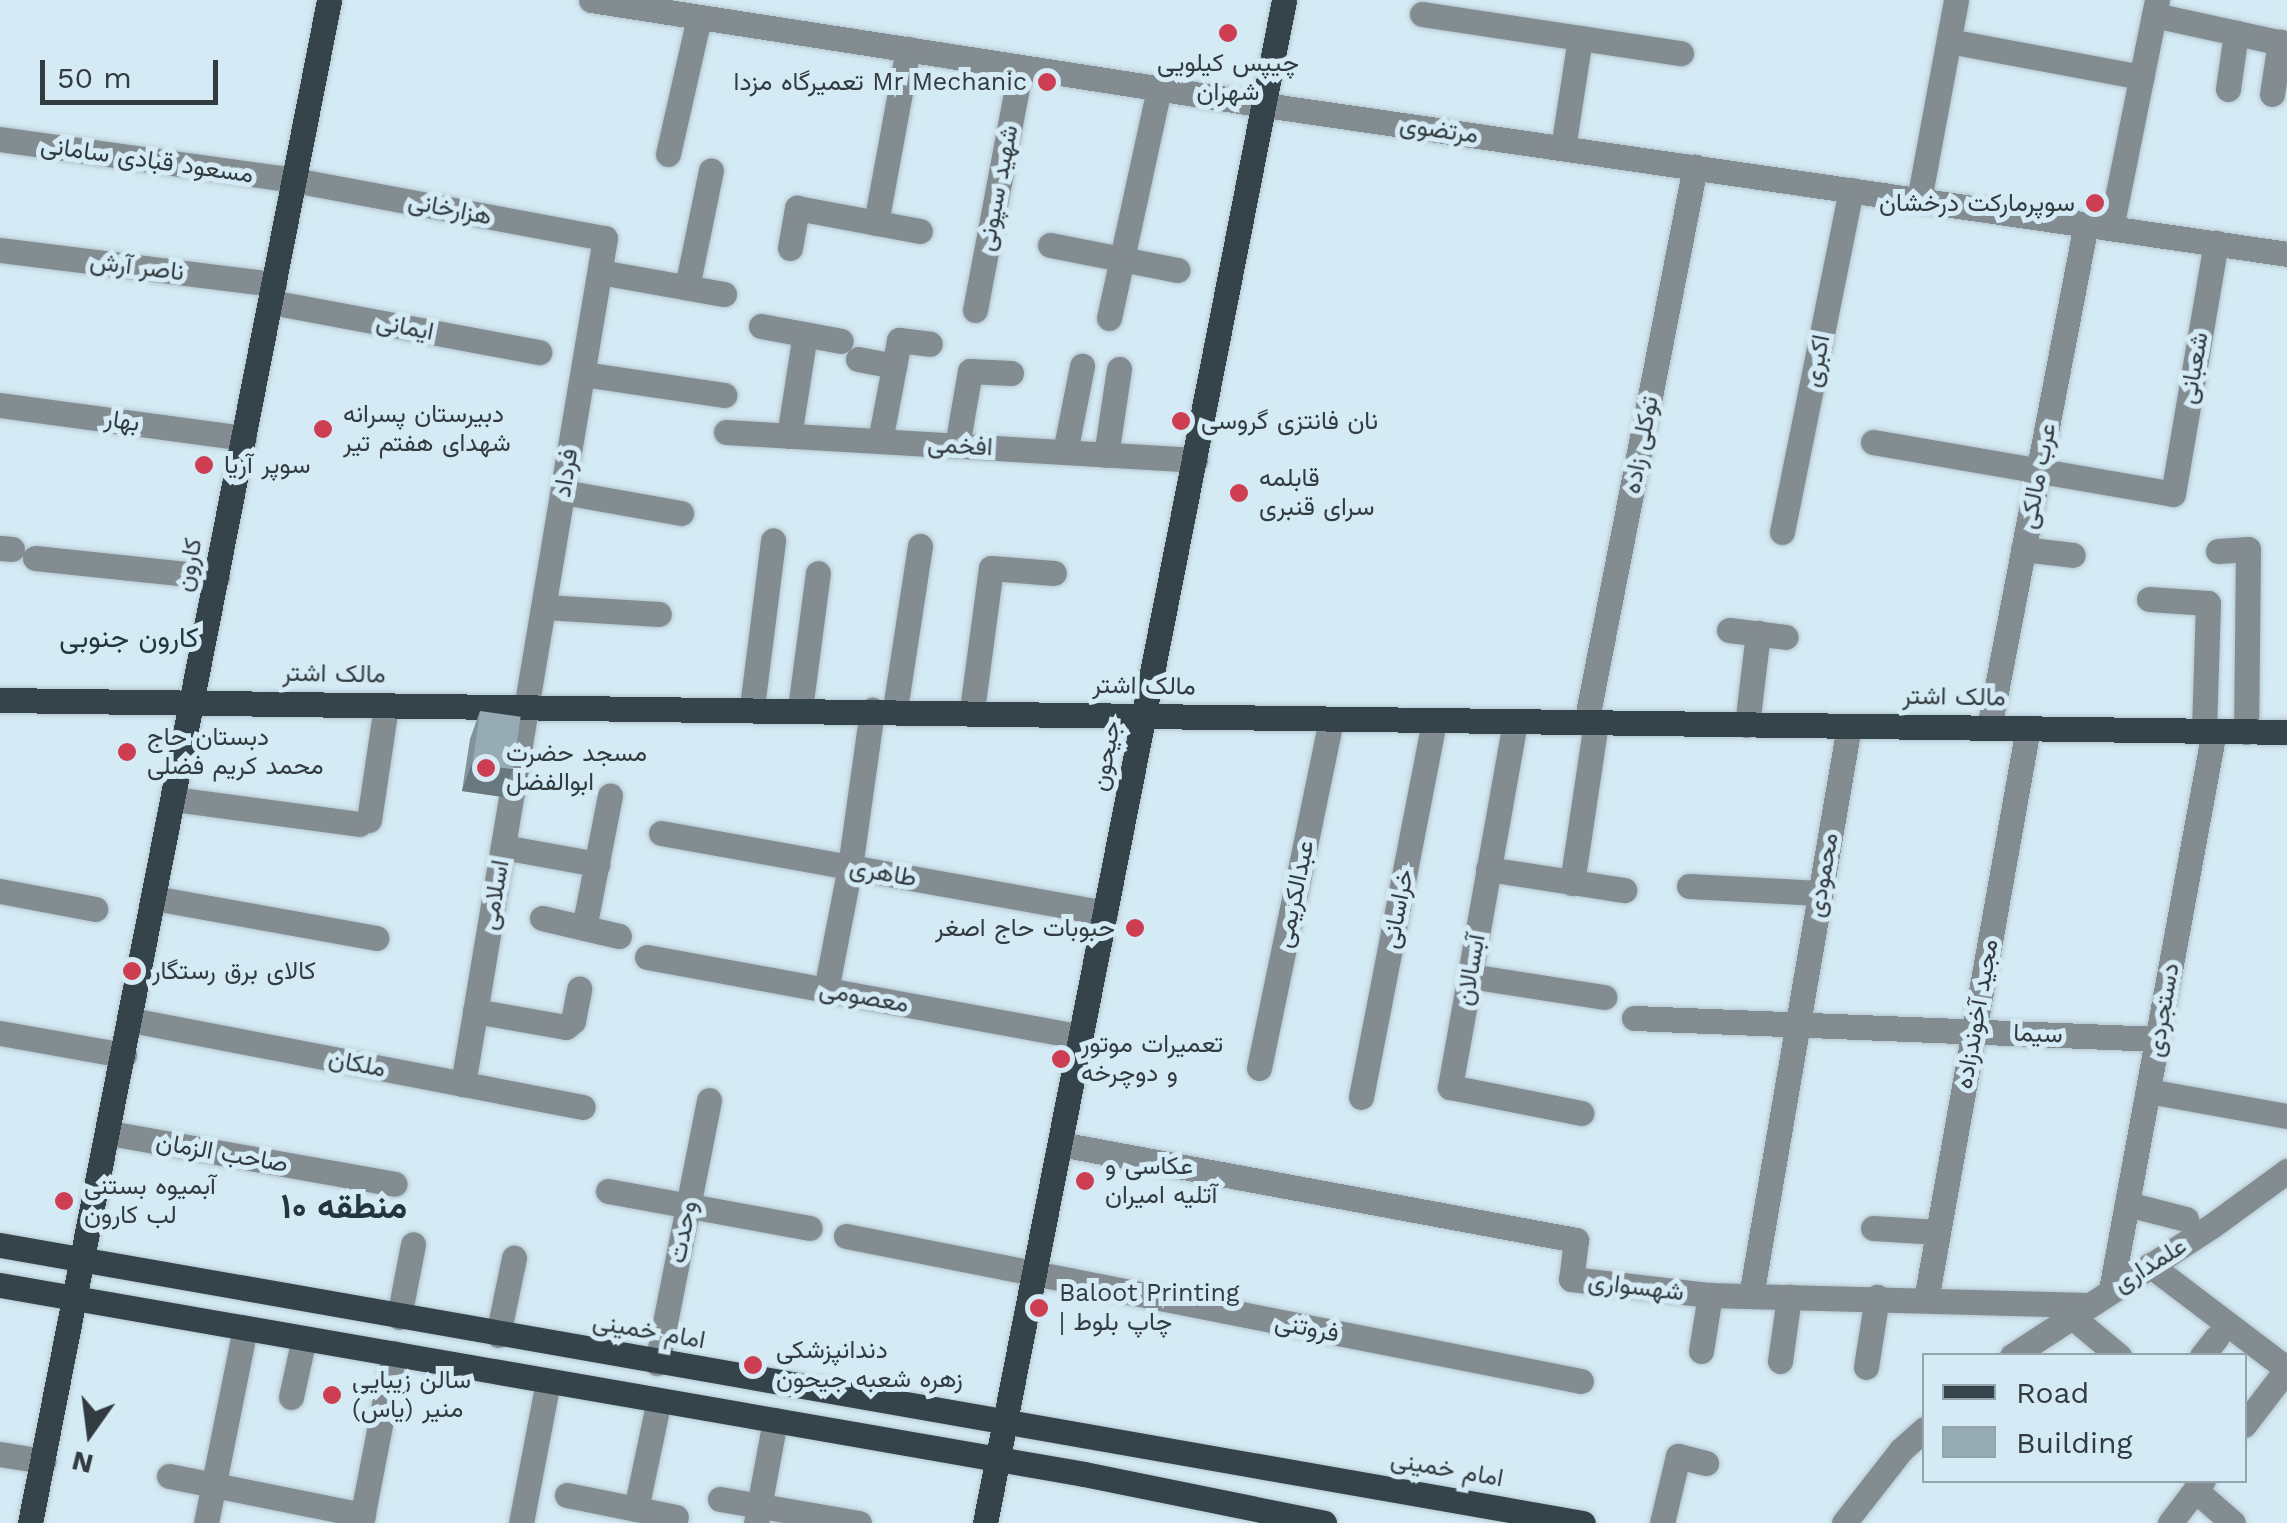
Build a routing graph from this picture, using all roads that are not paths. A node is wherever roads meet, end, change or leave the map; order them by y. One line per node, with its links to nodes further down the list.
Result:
1 (330, 0): 25 (main road, کارون)
2 (592, 0): 7 (street, مرتضوی)
3 (1284, 0): 19 (main road, جیحون)
4 (1956, 0): 10 (street)
5 (2156, 7): 8 (street); 15 (street, عرب مالکی)
6 (1422, 14): 9 (street)
7 (699, 16): 12 (street, مرتضوی); 22 (street)
8 (2236, 32): 11 (street); 17 (street)
9 (1580, 38): 13 (street); 21 (street)
10 (1948, 40): 15 (street); 27 (street)
11 (2284, 43): 18 (street)
12 (908, 49): 14 (street, مرتضوی); 28 (street)
13 (1680, 54)
14 (1021, 67): 16 (street, مرتضوی); 43 (street, شهید سپونی)
15 (2142, 77): 29 (street, عرب مالکی)
16 (1159, 88): 19 (street, مرتضوی); 37 (street)
17 (2228, 89)
18 (2272, 94)
19 (1265, 104): 21 (street, مرتضوی); 64 (main road, جیحون)
20 (0, 139): 25 (street, مسعود قبادی سامانی)
21 (1563, 148): 23 (street, مرتضوی)
22 (668, 154)
23 (1695, 167): 26 (street, مرتضوی); 96 (street, توکلی زاده)
24 (711, 170): 40 (street)
25 (294, 180): 31 (street, هزارخانی); 41 (main road, کارون)
26 (1851, 190): 27 (street, مرتضوی); 68 (street, اکبری)
27 (1919, 200): 29 (street, مرتضوی)
28 (876, 222): 30 (street); 35 (street)
29 (2099, 226): 32 (street, مرتضوی); 65 (street, عرب مالکی)
30 (920, 231)
31 (606, 238): 39 (street, فرداد)
32 (2216, 243): 34 (street, مرتضوی); 65 (street, شعبانی)
33 (1050, 245): 37 (street)
34 (2284, 246)
35 (790, 248)
36 (0, 250): 41 (street, ناصر آرش)
37 (1122, 260): 38 (street); 44 (street)
38 (1178, 270)
39 (600, 272): 40 (street); 53 (street, فرداد)
40 (687, 288): 42 (street)
41 (272, 293): 48 (street, ایمانی); 58 (main road, کارون)
42 (724, 294)
43 (975, 310)
44 (1108, 318)
45 (761, 326): 46 (street)
46 (805, 334): 49 (street); 57 (street)
47 (930, 344): 49 (street)
48 (540, 352)
49 (894, 366): 59 (street)
50 (1082, 366): 62 (street)
51 (1119, 369): 63 (street)
52 (1011, 373): 61 (street)
53 (582, 374): 54 (street); 66 (street, فرداد)
54 (724, 395)
55 (0, 405): 58 (street, بهار)
56 (726, 432): 57 (street, افخمی)
57 (790, 436): 59 (street, افخمی)
58 (244, 438): 77 (main road, کارون)
59 (880, 441): 61 (street, افخمی)
60 (1873, 442): 65 (street)
61 (958, 446): 62 (street, افخمی)
62 (1065, 452): 63 (street, افخمی)
63 (1106, 455): 64 (street, افخمی)
64 (1195, 460): 92 (main road, جیحون)
65 (2039, 468): 71 (street, عرب مالکی)
66 (563, 492): 67 (street); 79 (street, فرداد)
67 (681, 514)
68 (1782, 532)
69 (772, 540): 88 (street)
70 (920, 546): 90 (street)
71 (2023, 550): 74 (street); 99 (street, عرب مالکی)
72 (2218, 551): 102 (street)
73 (16, 552): 77 (street)
74 (2073, 555)
75 (818, 572): 89 (street)
76 (1054, 573): 91 (street)
77 (217, 577): 85 (main road, کارون)
78 (2149, 599): 101 (street, دستجردی)
79 (544, 607): 80 (street); 87 (street, فرداد)
80 (658, 614)
81 (1729, 630): 82 (street)
82 (1758, 634): 83 (street); 97 (street)
83 (1786, 637)
84 (0, 700): 85 (main road, مالک اشتر)
85 (193, 701): 86 (main road, مالک اشتر); 105 (main road, کارون)
86 (386, 706): 87 (main road, مالک اشتر); 105 (street)
87 (527, 707): 88 (main road, مالک اشتر); 107 (street, اسلامی)
88 (752, 707): 89 (main road, مالک اشتر)
89 (800, 709): 90 (main road, مالک اشتر)
90 (883, 709): 91 (main road, مالک اشتر); 109 (street)
91 (972, 710): 92 (main road, مالک اشتر)
92 (1144, 717): 93 (main road, مالک اشتر); 118 (main road, جیحون)
93 (1331, 719): 94 (main road, مالک اشتر); 137 (street, عبدالکریمی)
94 (1434, 720): 95 (main road, مالک اشتر); 140 (street, خراسانی)
95 (1515, 722): 96 (main road, مالک اشتر); 110 (street, آبسالان)
96 (1591, 723): 97 (main road, مالک اشتر); 111 (street, توکلی زاده)
97 (1746, 725): 98 (main road, مالک اشتر)
98 (1849, 726): 99 (main road, مالک اشتر); 115 (street, محمودی)
99 (1989, 728): 100 (main road, مالک اشتر)
100 (2028, 728): 101 (main road, مالک اشتر); 132 (street, مجید آخوندزاده)
101 (2209, 731): 102 (main road, مالک اشتر); 135 (street, دستجردی)
102 (2246, 732): 103 (main road, مالک اشتر)
103 (2287, 732)
104 (610, 796): 108 (street)
105 (174, 799): 116 (main road, کارون)
106 (661, 833): 109 (street, طاهری)
107 (503, 848): 108 (street); 128 (street, اسلامی)
108 (596, 864): 120 (street)
109 (850, 868): 118 (street, طاهری); 126 (street)
110 (1488, 869): 111 (street); 124 (street, آبسالان)
111 (1572, 883): 113 (street)
112 (1690, 886): 115 (street)
113 (1624, 890)
114 (0, 891): 117 (street)
115 (1820, 893): 131 (street, محمودی)
116 (154, 898): 122 (street); 130 (main road, کارون)
117 (95, 909)
118 (1105, 914): 134 (main road, جیحون)
119 (542, 918): 120 (street)
120 (584, 928): 121 (street)
121 (618, 936)
122 (376, 938)
123 (647, 958): 126 (street, معصومی)
124 (1470, 976): 127 (street); 143 (street, آبسالان)
125 (579, 990): 128 (street)
126 (826, 990): 134 (street, معصومی)
127 (1604, 996)
128 (476, 1012): 138 (street, اسلامی)
129 (1634, 1018): 131 (street)
130 (130, 1020): 136 (main road, کارون); 138 (street, ملکان)
131 (1798, 1025): 132 (street, سیما); 166 (street, محمودی)
132 (1974, 1032): 135 (street, سیما); 155 (street, مجید آخوندزاده)
133 (0, 1033): 136 (street)
134 (1081, 1036): 146 (main road, جیحون)
135 (2158, 1039): 139 (street, دستجردی)
136 (124, 1054): 145 (main road, کارون)
137 (1259, 1068)
138 (463, 1084): 142 (street, ملکان)
139 (2148, 1091): 144 (street); 150 (street, دستجردی)
140 (1362, 1097)
141 (709, 1100): 151 (street, وحدت)
142 (583, 1107)
143 (1581, 1112)
144 (2287, 1116)
145 (109, 1133): 148 (street, صاحب الزمان); 160 (main road, کارون)
146 (1060, 1144): 162 (main road, جیحون); 165 (street, شهسواری)
147 (2284, 1179): 161 (street, علمداری)
148 (394, 1184)
149 (608, 1192): 151 (street)
150 (2127, 1204): 152 (street); 164 (street, دستجردی)
151 (688, 1208): 153 (street); 181 (street, وحدت)
152 (2186, 1218)
153 (810, 1228)
154 (1873, 1228): 155 (street)
155 (1938, 1232): 170 (street, مجید آخوندزاده)
156 (846, 1236): 162 (street, فروتنی)
157 (413, 1244): 172 (street)
158 (0, 1245): 160 (main road, امام خمینی)
159 (514, 1258): 174 (street)
160 (84, 1259): 168 (main road, کارون); 172 (main road, امام خمینی)
161 (2150, 1265): 164 (street, علمداری); 183 (street)
162 (1034, 1276): 184 (street, فروتنی); 189 (main road, جیحون)
163 (0, 1284): 168 (main road)
164 (2112, 1290): 171 (street, علمداری)
165 (1710, 1296): 166 (street, شهسواری); 176 (street)
166 (1751, 1296): 167 (street, شهسواری)
167 (1788, 1297): 169 (street, شهسواری); 180 (street)
168 (76, 1298): 173 (main road); 195 (main road)
169 (1877, 1298): 170 (street, شهسواری); 182 (street)
170 (1926, 1300): 171 (street, شهسواری)
171 (2078, 1310): 177 (street, علمداری); 178 (street)
172 (400, 1317): 174 (main road, امام خمینی)
173 (246, 1328): 175 (main road); 200 (street)
174 (498, 1334): 181 (main road, امام خمینی)
175 (304, 1338): 179 (main road); 186 (street)
176 (1702, 1351)
177 (2016, 1353)
178 (2115, 1353)
179 (394, 1354): 185 (main road); 206 (street)
180 (1780, 1362)
181 (657, 1363): 189 (main road, امام خمینی)
182 (1866, 1367)
183 (2287, 1369): 190 (street)
184 (1581, 1380)
185 (548, 1382): 187 (main road); 209 (street)
186 (292, 1398)
187 (658, 1400): 188 (main road); 203 (street)
188 (775, 1420): 194 (main road); 204 (street)
189 (1005, 1421): 192 (main road, امام خمینی); 194 (main road, جیحون)
190 (2247, 1421)
191 (1922, 1431): 215 (street)
192 (1112, 1440): 198 (main road); 213 (main road, امام خمینی)
193 (0, 1454): 195 (street)
194 (998, 1459): 198 (main road); 211 (main road, جیحون)
195 (42, 1461): 207 (main road)
196 (1706, 1463): 214 (street)
197 (169, 1476): 200 (street)
198 (1103, 1478): 212 (main road)
199 (2199, 1485): 216 (street); 217 (street)
200 (214, 1486): 206 (street); 208 (street)
201 (566, 1495): 203 (street)
202 (720, 1499): 204 (street)
203 (636, 1508): 205 (street)
204 (757, 1514): 210 (street)
205 (676, 1517)
206 (362, 1519)
207 (30, 1523)
208 (206, 1523)
209 (521, 1523)
210 (859, 1523)
211 (985, 1523)
212 (1324, 1523)
213 (1583, 1523)
214 (1662, 1523)
215 (1844, 1523)
216 (2170, 1523)
217 (2233, 1523)

